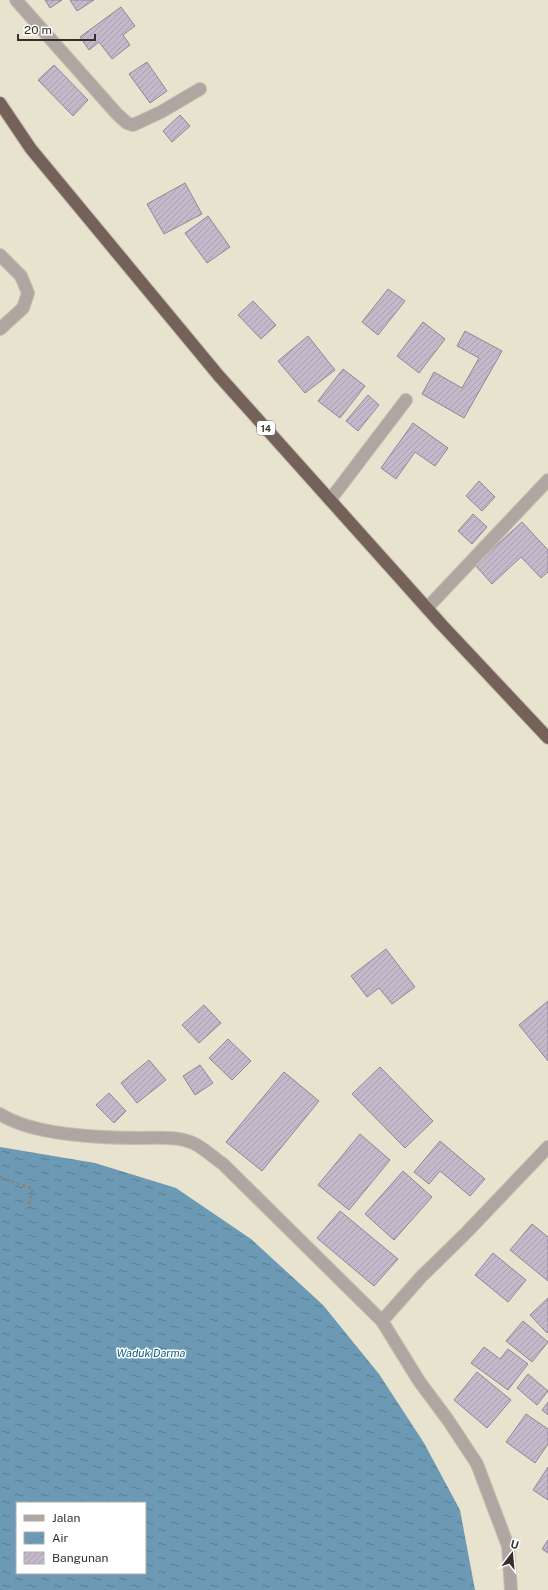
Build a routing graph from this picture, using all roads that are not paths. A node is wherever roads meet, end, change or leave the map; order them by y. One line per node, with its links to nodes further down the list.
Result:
1 (16, 0): 2 (street)
2 (200, 88)
3 (0, 103): 8 (highway, 14)
4 (0, 255): 5 (street)
5 (0, 329)
6 (406, 400): 8 (street)
7 (548, 480): 9 (street)
8 (330, 500): 9 (highway, 14)
9 (427, 608): 10 (highway, 14)
10 (548, 738)
11 (0, 1114): 13 (street)
12 (548, 1147): 13 (street)
13 (382, 1320): 14 (street)
14 (511, 1590)

